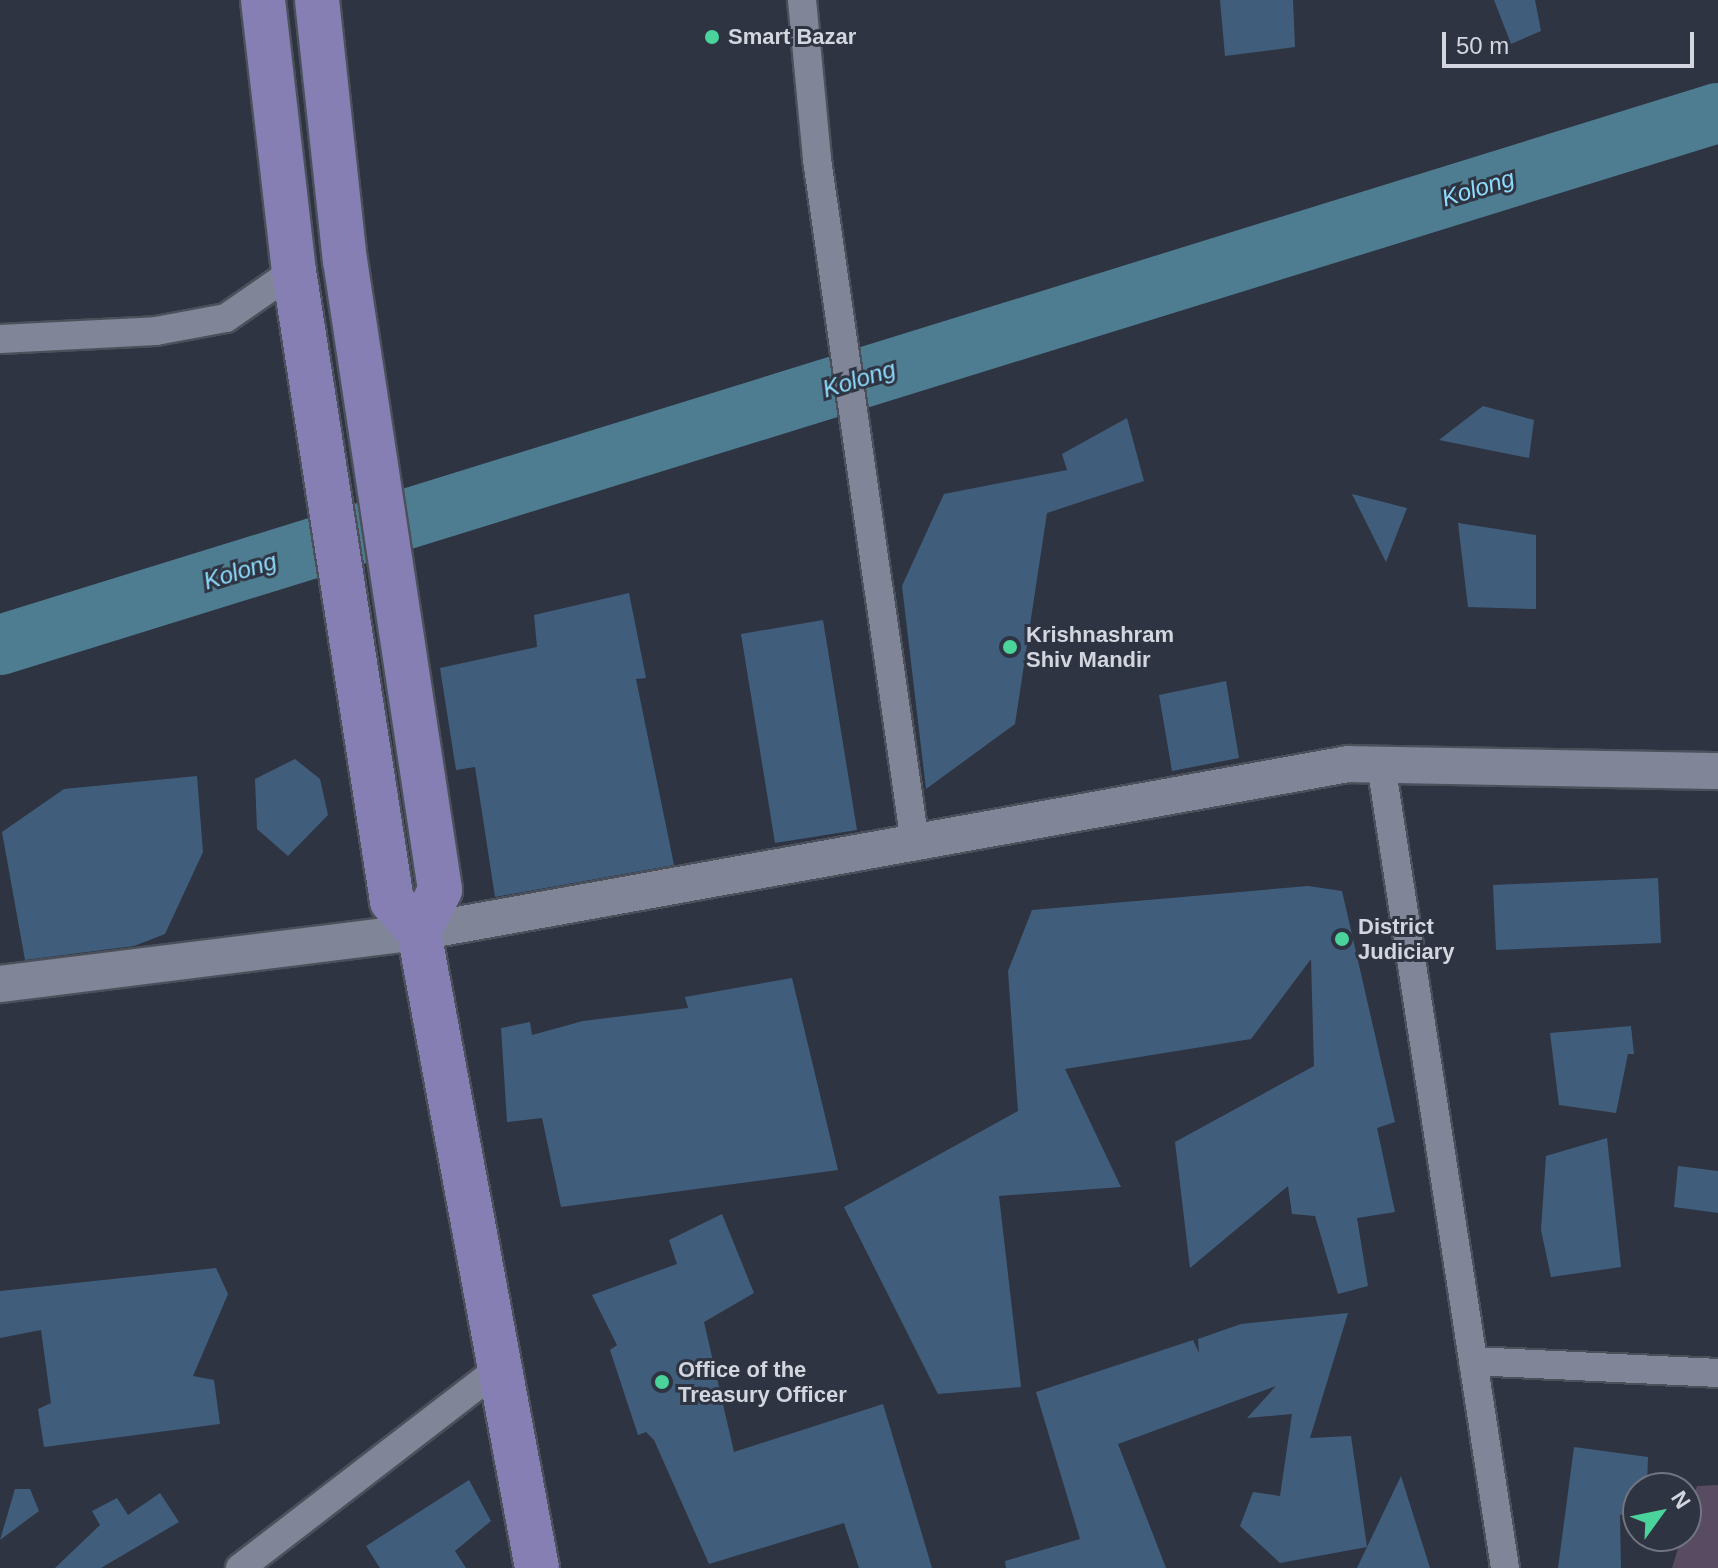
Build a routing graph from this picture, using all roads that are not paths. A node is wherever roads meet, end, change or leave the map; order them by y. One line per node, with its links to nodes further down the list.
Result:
1 (263, 0): 4 (main road)
2 (317, 0): 9 (main road)
3 (802, 0): 8 (street)
4 (294, 271): 5 (street); 9 (main road)
5 (0, 339)
6 (1381, 764): 7 (street); 8 (street); 11 (street)
7 (1718, 771)
8 (915, 843): 9 (street)
9 (419, 932): 10 (street); 12 (main road)
10 (0, 984)
11 (1473, 1361): 13 (street); 16 (street)
12 (501, 1367): 14 (street); 15 (main road)
13 (1718, 1373)
14 (240, 1568)
15 (537, 1568)
16 (1505, 1568)

